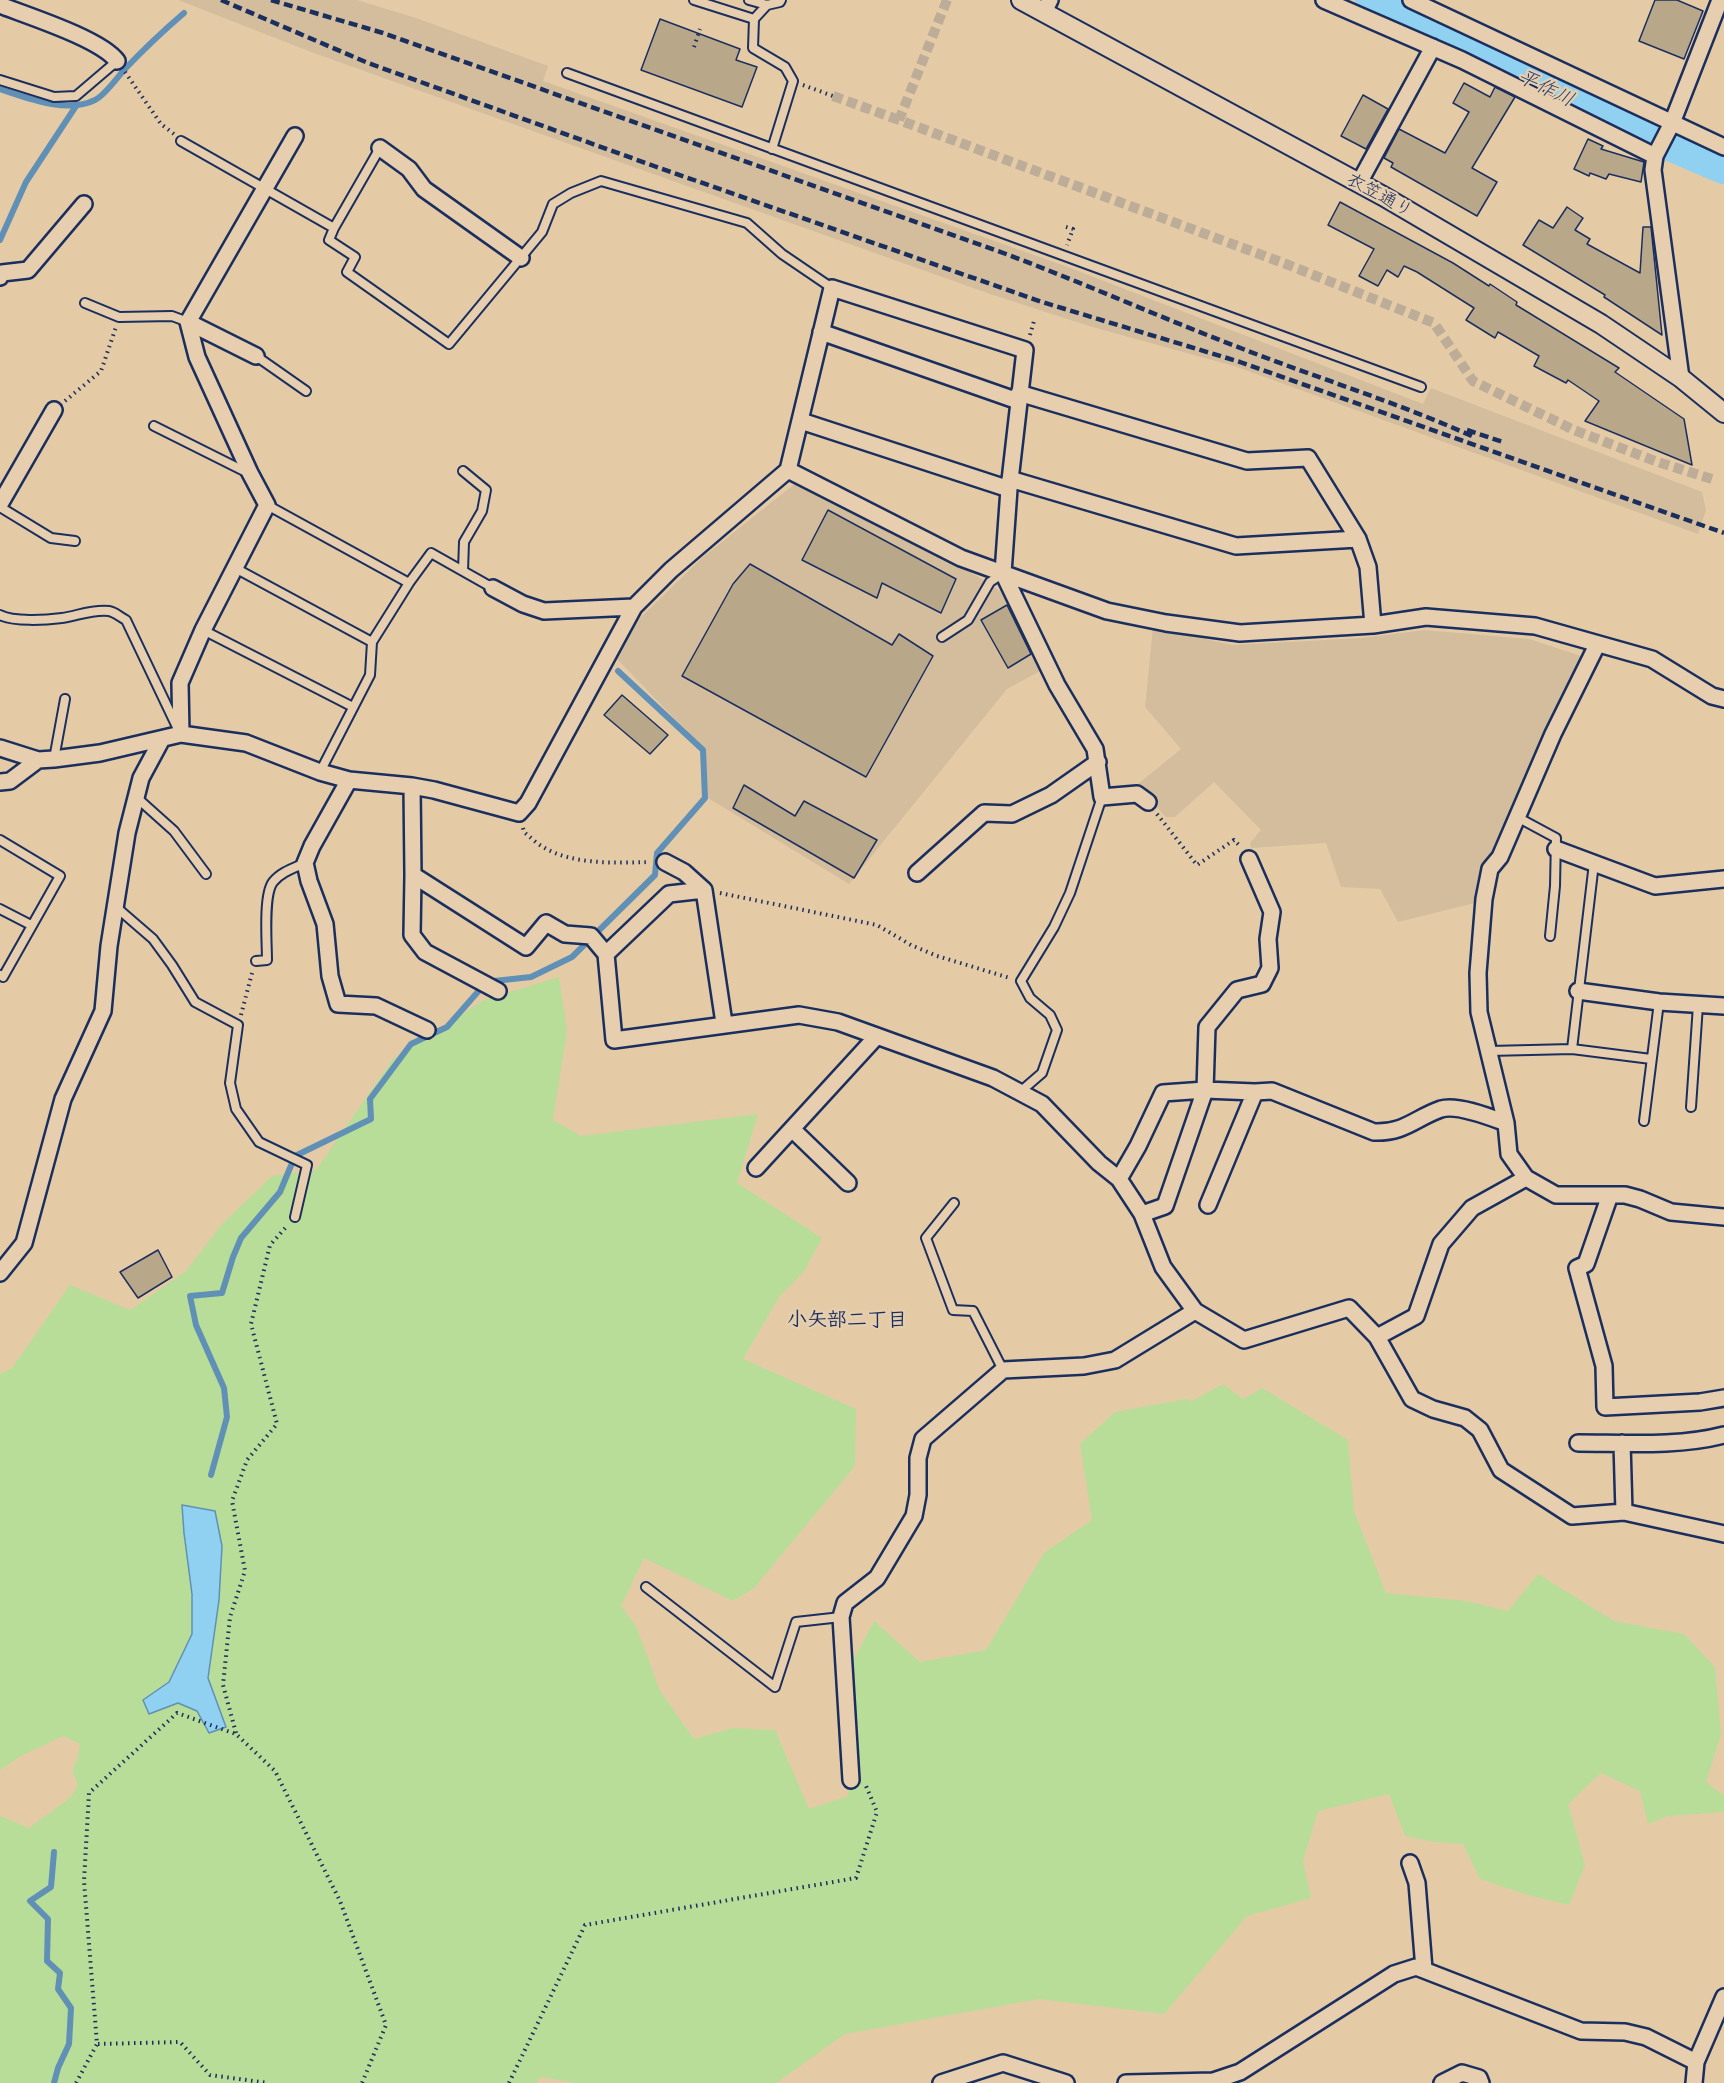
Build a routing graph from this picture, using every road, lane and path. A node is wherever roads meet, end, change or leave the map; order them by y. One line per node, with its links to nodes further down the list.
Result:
1 (694, 0): 11 (lane)
2 (749, 0): 9 (lane)
3 (781, 0): 9 (lane)
4 (1021, 0): 10 (street, 衣笠通り)
5 (1324, 0): 14 (street)
6 (1411, 0): 20 (street)
7 (1720, 0): 20 (street)
8 (0, 5): 15 (street)
9 (766, 6): 11 (lane)
10 (1047, 6): 27 (street, 衣笠通り)
11 (754, 19): 18 (lane)
12 (700, 29): 13 (path)
13 (694, 47)
14 (1433, 47): 26 (street); 27 (street)
15 (117, 61): 17 (lane); 22 (path)
16 (567, 73): 25 (lane)
17 (0, 80)
18 (793, 81): 19 (path); 25 (lane)
19 (833, 96)
20 (1672, 124): 24 (street); 26 (street)
21 (295, 136): 28 (street)
22 (181, 141): 28 (lane)
23 (380, 147): 31 (lane); 33 (street)
24 (1724, 147)
25 (772, 149): 32 (lane)
26 (1655, 156): 41 (street)
27 (1359, 183): 41 (street, 衣笠通り)
28 (265, 189): 31 (lane); 38 (street)
29 (84, 204): 34 (street)
30 (1066, 227): 32 (path)
31 (334, 228): 33 (lane)
32 (1063, 256): 42 (lane)
33 (521, 258): 35 (lane)
34 (0, 277)
35 (832, 288): 39 (street); 44 (street)
36 (85, 303): 37 (lane)
37 (119, 317): 38 (lane); 45 (path)
38 (188, 322): 40 (street); 51 (street)
39 (821, 332): 44 (street); 47 (street)
40 (256, 356): 43 (lane)
41 (1681, 378): 46 (street, 衣笠通り)
42 (1421, 387)
43 (306, 391)
44 (1018, 397): 52 (street); 55 (street)
45 (54, 410): 53 (street)
46 (1724, 413)
47 (801, 421): 49 (street); 52 (street)
48 (154, 426): 51 (lane)
49 (788, 470): 59 (street); 62 (street)
50 (463, 471): 58 (lane)
51 (250, 473): 54 (street)
52 (1010, 484): 55 (street); 59 (street)
53 (0, 506): 56 (lane)
54 (267, 506): 57 (street); 60 (lane)
55 (1358, 539): 64 (street)
56 (75, 541)
57 (235, 568): 65 (street); 67 (lane)
58 (463, 571): 60 (lane); 61 (lane)
59 (1003, 573): 64 (street); 66 (lane); 77 (street)
60 (409, 583): 67 (lane)
61 (493, 588): 62 (street)
62 (634, 607): 85 (street)
63 (0, 615): 72 (lane)
64 (1373, 625): 68 (street)
65 (203, 630): 71 (lane); 72 (street)
66 (942, 637)
67 (372, 642): 71 (lane)
68 (1597, 645): 70 (street); 86 (street)
69 (65, 699): 75 (lane)
70 (1724, 699)
71 (353, 707): 78 (lane)
72 (181, 734): 73 (street); 78 (street)
73 (162, 739): 75 (street); 82 (street)
74 (0, 748): 76 (street)
75 (54, 759): 76 (street)
76 (38, 760): 80 (street)
77 (1098, 762): 83 (street); 93 (street)
78 (320, 772): 79 (street)
79 (349, 780): 81 (street); 91 (street)
80 (0, 782)
81 (412, 786): 85 (street); 95 (street)
82 (136, 797): 94 (lane); 98 (street)
83 (1102, 797): 84 (street); 105 (lane)
84 (1148, 802): 89 (path)
85 (519, 813): 90 (path)
86 (1517, 818): 88 (lane); 116 (street)
87 (0, 840): 100 (lane)
88 (1556, 849): 92 (street); 101 (lane)
89 (1249, 859): 118 (street)
90 (665, 862): 97 (street)
91 (305, 863): 103 (lane); 113 (street)
92 (1594, 863): 96 (street); 107 (lane)
93 (917, 873)
94 (206, 874)
95 (413, 875): 102 (street); 106 (street)
96 (1724, 879)
97 (704, 890): 102 (street); 105 (path); 111 (street)
98 (116, 907): 112 (lane); 135 (street)
99 (0, 909): 100 (lane)
100 (31, 925): 104 (lane)
101 (1550, 936)
102 (606, 954): 111 (street)
103 (256, 961): 112 (path)
104 (0, 975)
105 (1021, 981): 119 (lane)
106 (498, 991)
107 (1578, 991): 108 (street); 115 (lane)
108 (1659, 1002): 109 (street); 117 (lane)
109 (1698, 1005): 110 (street); 121 (lane)
110 (1724, 1006)
111 (724, 1023): 114 (street)
112 (238, 1025): 133 (lane)
113 (427, 1030)
114 (877, 1036): 119 (street); 124 (street)
115 (1572, 1049): 116 (lane); 117 (lane)
116 (1489, 1051): 123 (street)
117 (1651, 1059): 122 (lane)
118 (1205, 1090): 120 (street); 127 (street); 132 (street)
119 (1020, 1092): 127 (street)
120 (1255, 1092): 123 (street); 131 (street)
121 (1691, 1107)
122 (1644, 1121)
123 (1506, 1123): 126 (street)
124 (792, 1130): 125 (street); 128 (street)
125 (756, 1168)
126 (1526, 1178): 129 (street); 137 (street)
127 (1119, 1179): 132 (street)
128 (848, 1183)
129 (1610, 1195): 134 (street); 139 (street)
130 (954, 1203): 138 (lane)
131 (1208, 1205)
132 (1142, 1214): 136 (street)
133 (295, 1217): 147 (path)
134 (1724, 1217)
135 (0, 1273)
136 (1195, 1311): 137 (street); 138 (street)
137 (1377, 1337): 143 (street)
138 (1003, 1370): 146 (street)
139 (1724, 1398)
140 (1724, 1435): 142 (street)
141 (1578, 1443): 142 (street)
142 (1622, 1443): 143 (street)
143 (1624, 1512): 144 (street)
144 (1724, 1534)
145 (646, 1587): 146 (lane)
146 (841, 1617): 148 (street)
147 (236, 1734): 152 (path); 156 (path)
148 (858, 1782): 157 (path)
149 (1410, 1863): 150 (street)
150 (1424, 1970): 153 (street); 160 (street)
151 (1724, 1997): 153 (street)
152 (97, 2044): 154 (path); 155 (path)
153 (1696, 2062): 163 (street)
154 (76, 2083)
155 (268, 2083)
156 (362, 2083)
157 (509, 2083)
158 (941, 2083): 159 (street)
159 (1066, 2083)
160 (1126, 2083)
161 (1442, 2083): 162 (street)
162 (1481, 2083)
163 (1694, 2083)

